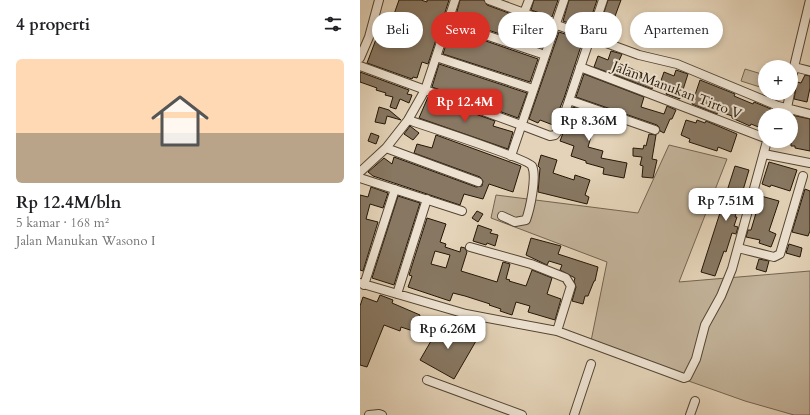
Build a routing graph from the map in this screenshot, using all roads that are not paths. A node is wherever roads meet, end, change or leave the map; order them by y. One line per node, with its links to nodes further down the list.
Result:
1 (379, 0): 20 (street)
2 (455, 0): 8 (street)
3 (489, 0): 9 (street)
4 (529, 0): 10 (street)
5 (564, 0): 12 (street)
6 (603, 0): 11 (street)
7 (810, 0): 21 (street)
8 (451, 12)
9 (521, 12)
10 (524, 12)
11 (599, 12)
12 (557, 21)
13 (490, 37): 18 (street)
14 (439, 48): 19 (street)
15 (548, 48): 18 (street)
16 (587, 48): 23 (street)
17 (619, 48): 30 (street)
18 (545, 56): 26 (street)
19 (436, 57): 26 (street); 27 (street)
20 (360, 58)
21 (796, 60)
22 (360, 66): 27 (street)
23 (580, 67): 28 (street); 37 (street, Jalan Manukan Tirto V)
24 (798, 68): 25 (street)
25 (810, 71)
26 (533, 89): 35 (street)
27 (425, 90): 34 (street); 35 (street)
28 (569, 100): 35 (street); 36 (street)
29 (789, 100): 31 (street)
30 (778, 106): 31 (street)
31 (787, 108)
32 (798, 111): 33 (street)
33 (810, 114)
34 (408, 120): 38 (street); 41 (street)
35 (521, 124): 41 (street)
36 (654, 130)
37 (758, 135)
38 (386, 148): 43 (street); 46 (street)
39 (765, 148): 40 (street)
40 (764, 154): 42 (street); 52 (street)
41 (510, 156): 50 (street)
42 (810, 163)
43 (360, 172)
44 (803, 176): 52 (street)
45 (360, 178): 47 (street)
46 (478, 182)
47 (395, 189): 48 (street); 53 (street)
48 (427, 199): 49 (street); 54 (street)
49 (462, 211)
50 (502, 216)
51 (470, 247): 55 (street)
52 (738, 248): 55 (street)
53 (362, 284): 54 (street)
54 (397, 294): 55 (street)
55 (557, 331)
56 (591, 364): 62 (street)
57 (427, 380): 61 (street)
58 (695, 401): 63 (street)
59 (369, 415): 60 (street)
60 (382, 415)
61 (522, 415)
62 (574, 415)
63 (690, 415)

